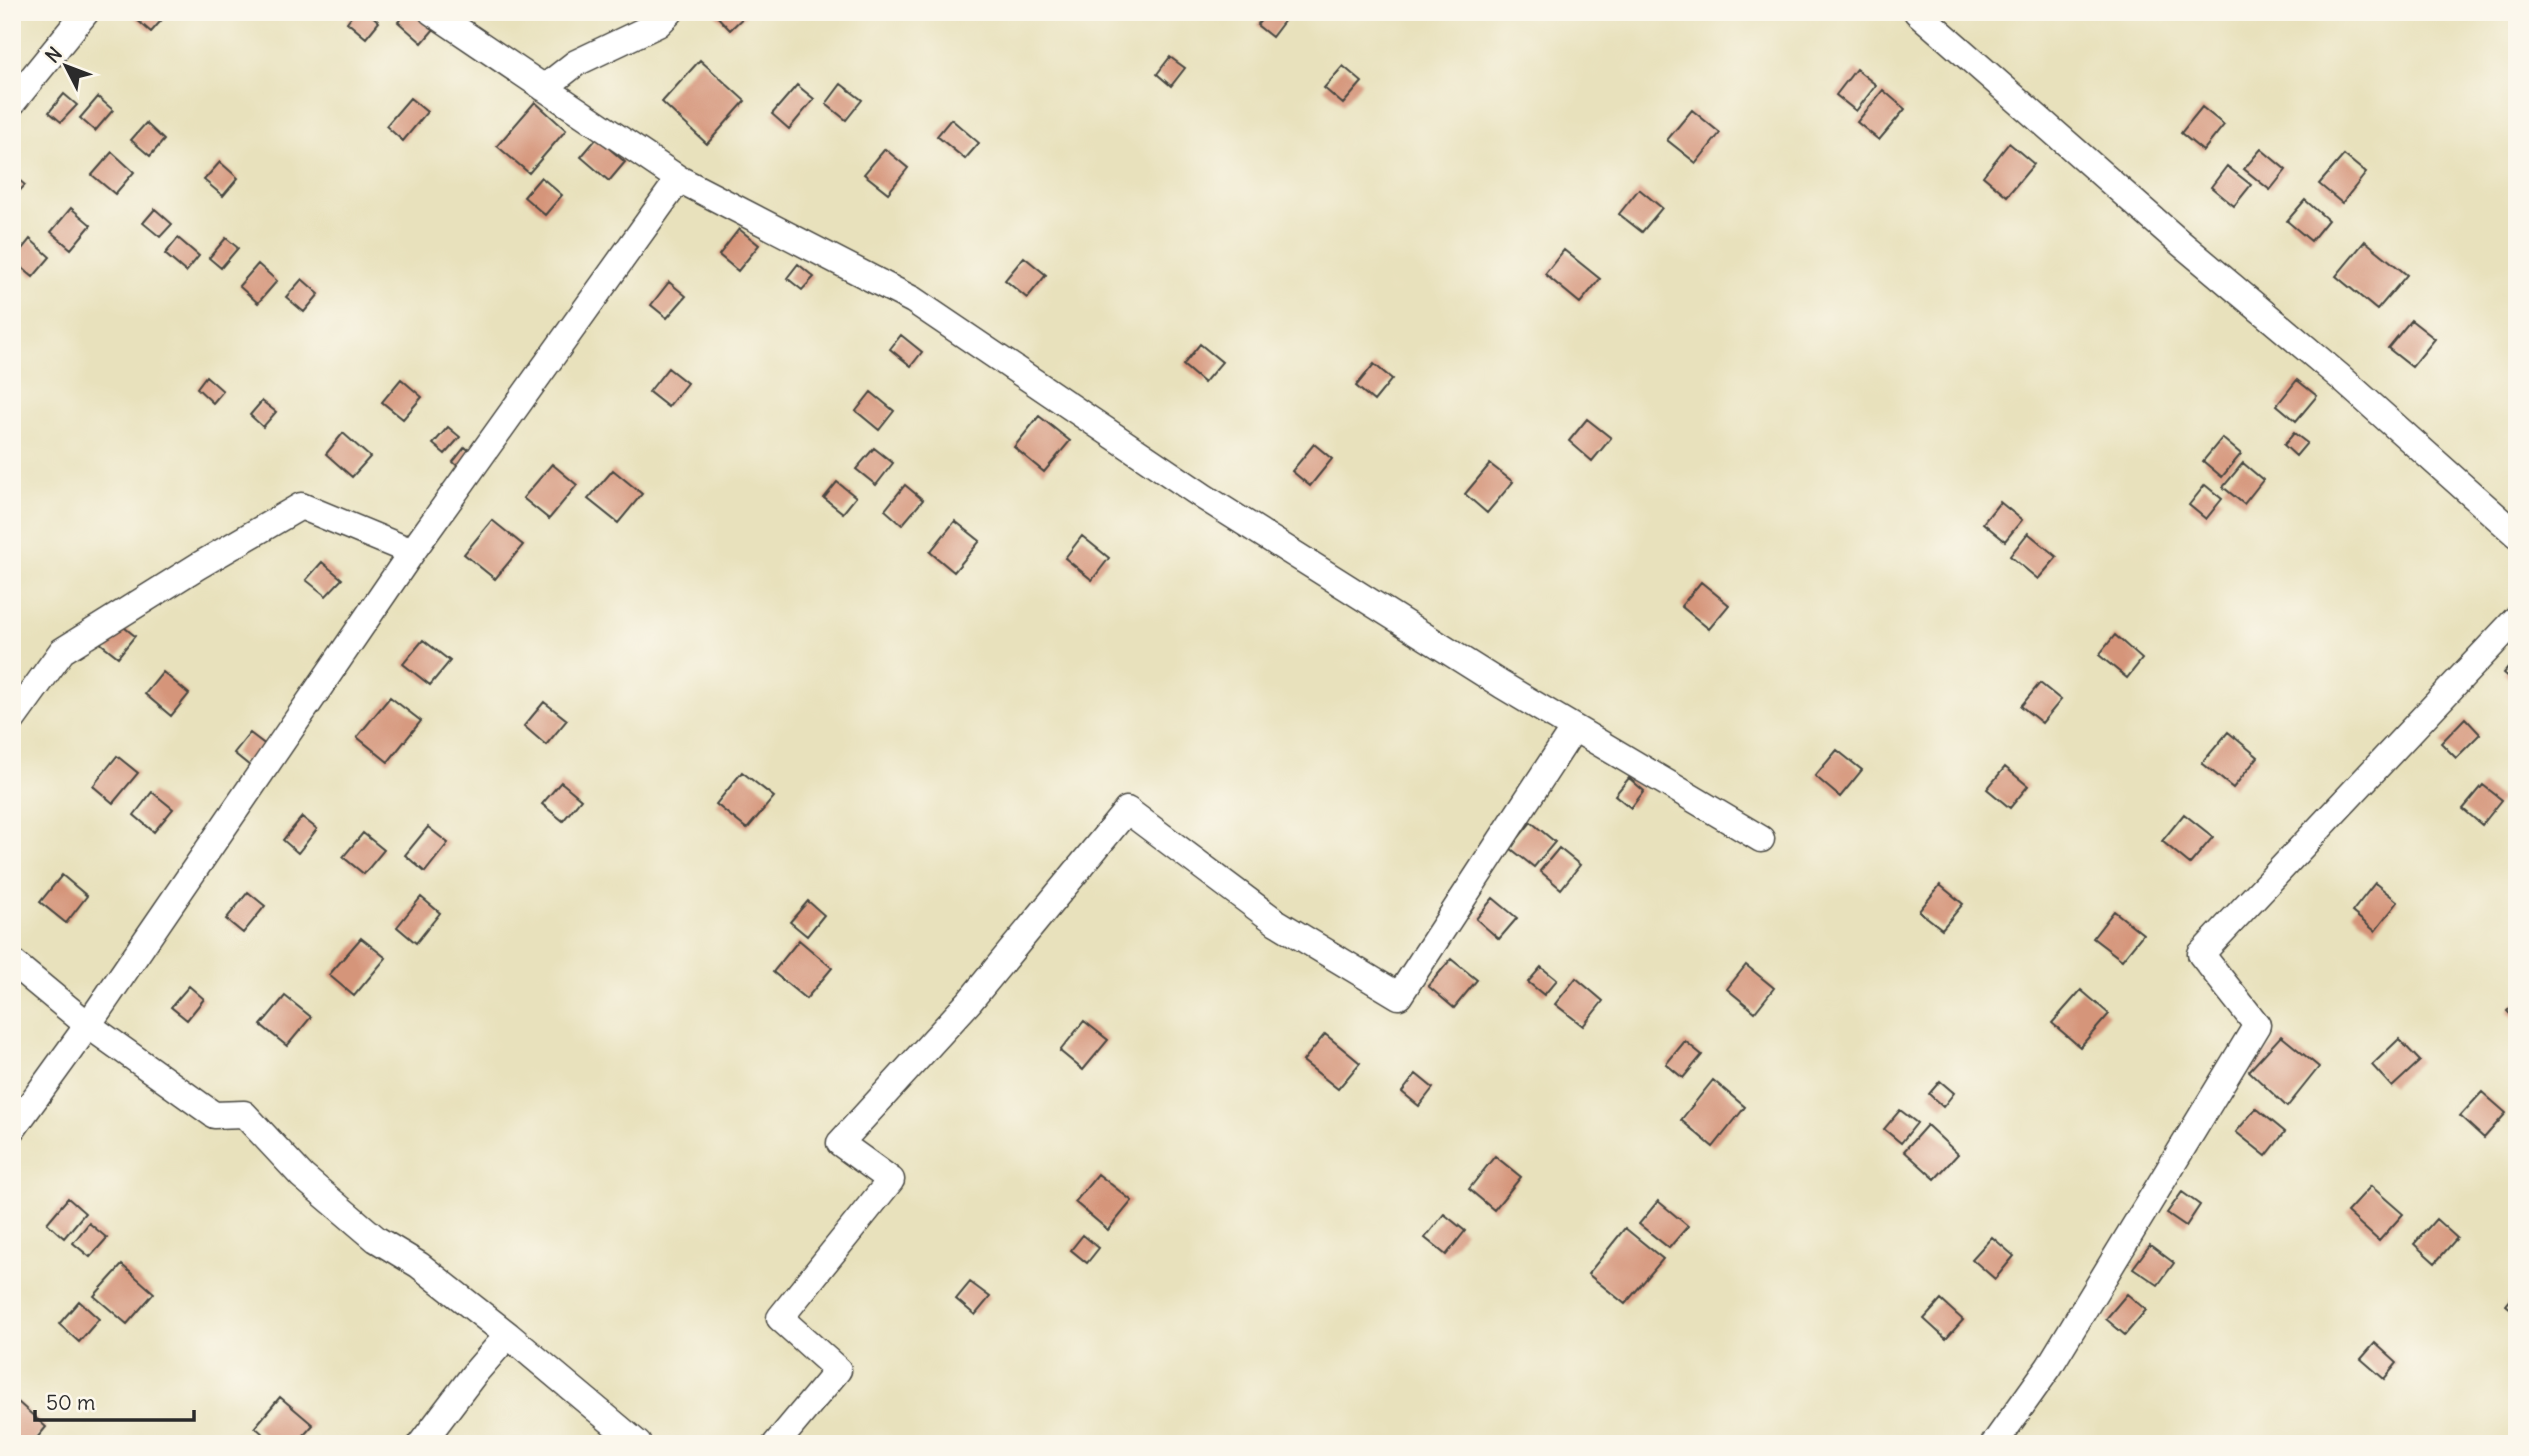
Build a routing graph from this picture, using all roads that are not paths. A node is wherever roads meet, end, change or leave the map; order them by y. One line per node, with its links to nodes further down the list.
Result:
1 (86, 12): 6 (street)
2 (432, 12): 5 (street)
3 (670, 12): 5 (street)
4 (1917, 12): 8 (street)
5 (544, 88): 7 (street)
6 (12, 103)
7 (679, 179): 9 (street); 12 (street)
8 (2517, 535)
9 (412, 552): 11 (street); 15 (street)
10 (2517, 618): 21 (street)
11 (12, 720)
12 (1573, 728): 13 (street); 20 (street)
13 (1761, 839)
14 (12, 962): 15 (street)
15 (88, 1025): 16 (street); 17 (street)
16 (12, 1130)
17 (508, 1335): 18 (street); 19 (street)
18 (421, 1444)
19 (638, 1444)
20 (776, 1444)
21 (1994, 1444)

